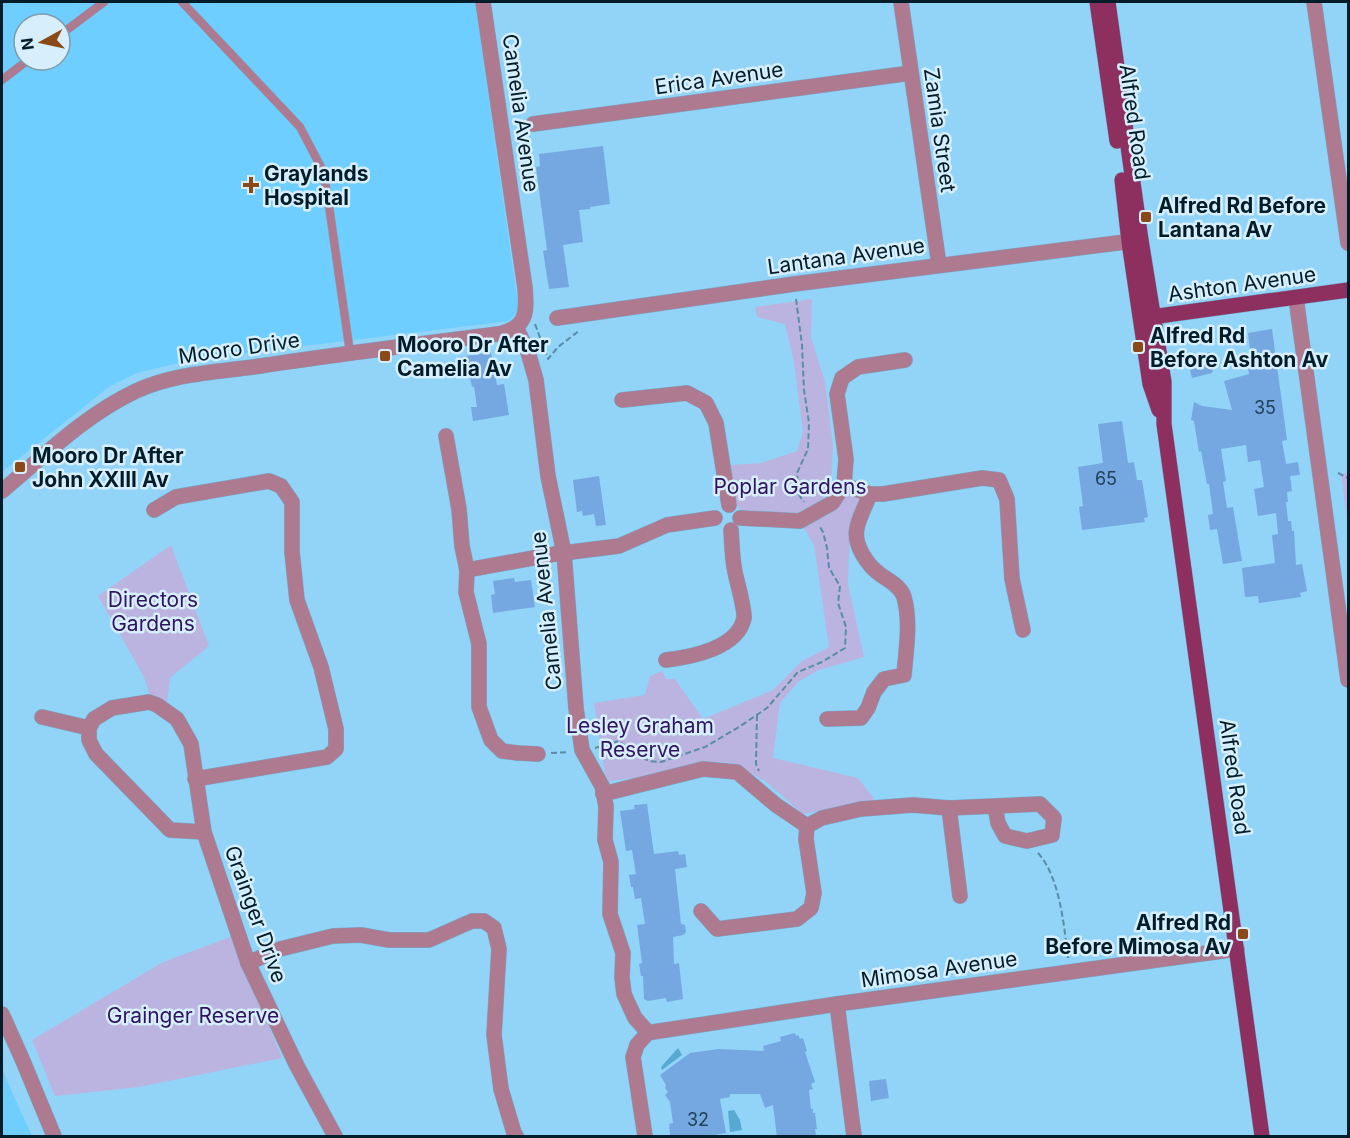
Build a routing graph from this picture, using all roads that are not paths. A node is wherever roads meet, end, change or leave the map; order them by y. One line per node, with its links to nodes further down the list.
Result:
1 (104, 2): 8 (lane)
2 (182, 2): 19 (lane)
3 (483, 2): 18 (street, Camelia Avenue)
4 (901, 2): 9 (street, Zamia Street)
5 (1097, 2): 11 (main road, Alfred Road)
6 (1108, 2): 11 (main road, Alfred Road)
7 (1314, 2): 12 (street)
8 (72, 26)
9 (911, 73): 10 (street, Erica Avenue); 13 (street, Zamia Street)
10 (533, 124)
11 (1135, 241): 13 (street, Lantana Avenue); 17 (main road, Alfred Road)
12 (1348, 243)
13 (939, 265): 16 (street, Lantana Avenue)
14 (1348, 290): 15 (main road, Ashton Avenue)
15 (1296, 298): 17 (main road, Ashton Avenue); 34 (street)
16 (557, 318)
17 (1147, 318): 47 (main road, Alfred Road)
18 (516, 327): 19 (street, Mooro Drive); 30 (street, Camelia Avenue)
19 (350, 352): 24 (street, Mooro Drive)
20 (905, 360): 23 (street)
21 (622, 400): 26 (street)
22 (446, 436): 31 (street)
23 (844, 485): 25 (street); 29 (street)
24 (2, 491)
25 (870, 494): 32 (street); 36 (street)
26 (729, 505): 28 (street); 29 (street)
27 (154, 510): 39 (street)
28 (715, 518): 29 (street); 30 (street)
29 (735, 524): 33 (street)
30 (564, 553): 31 (street); 40 (street, Camelia Avenue)
31 (467, 570): 38 (street)
32 (1023, 630)
33 (666, 660)
34 (1348, 680)
35 (42, 717): 37 (street)
36 (826, 719)
37 (89, 728): 39 (street, Grainger Drive); 44 (street, Grainger Drive)
38 (538, 754)
39 (195, 779): 44 (street, Grainger Drive)
40 (603, 794): 43 (street); 51 (street, Camelia Avenue)
41 (995, 806): 41 (street); 42 (street)
42 (948, 808): 43 (street); 45 (street)
43 (807, 826): 46 (street)
44 (204, 832): 48 (street, Grainger Drive)
45 (960, 896)
46 (701, 911)
47 (1238, 949): 49 (street, Mimosa Avenue); 57 (main road, Alfred Road)
48 (248, 963): 53 (street, Grainger Drive); 54 (street)
49 (837, 1004): 51 (street, Mimosa Avenue); 56 (street)
50 (2, 1014): 52 (street)
51 (646, 1033): 55 (street)
52 (54, 1137)
53 (335, 1137)
54 (516, 1137)
55 (645, 1137)
56 (854, 1137)
57 (1262, 1137)

